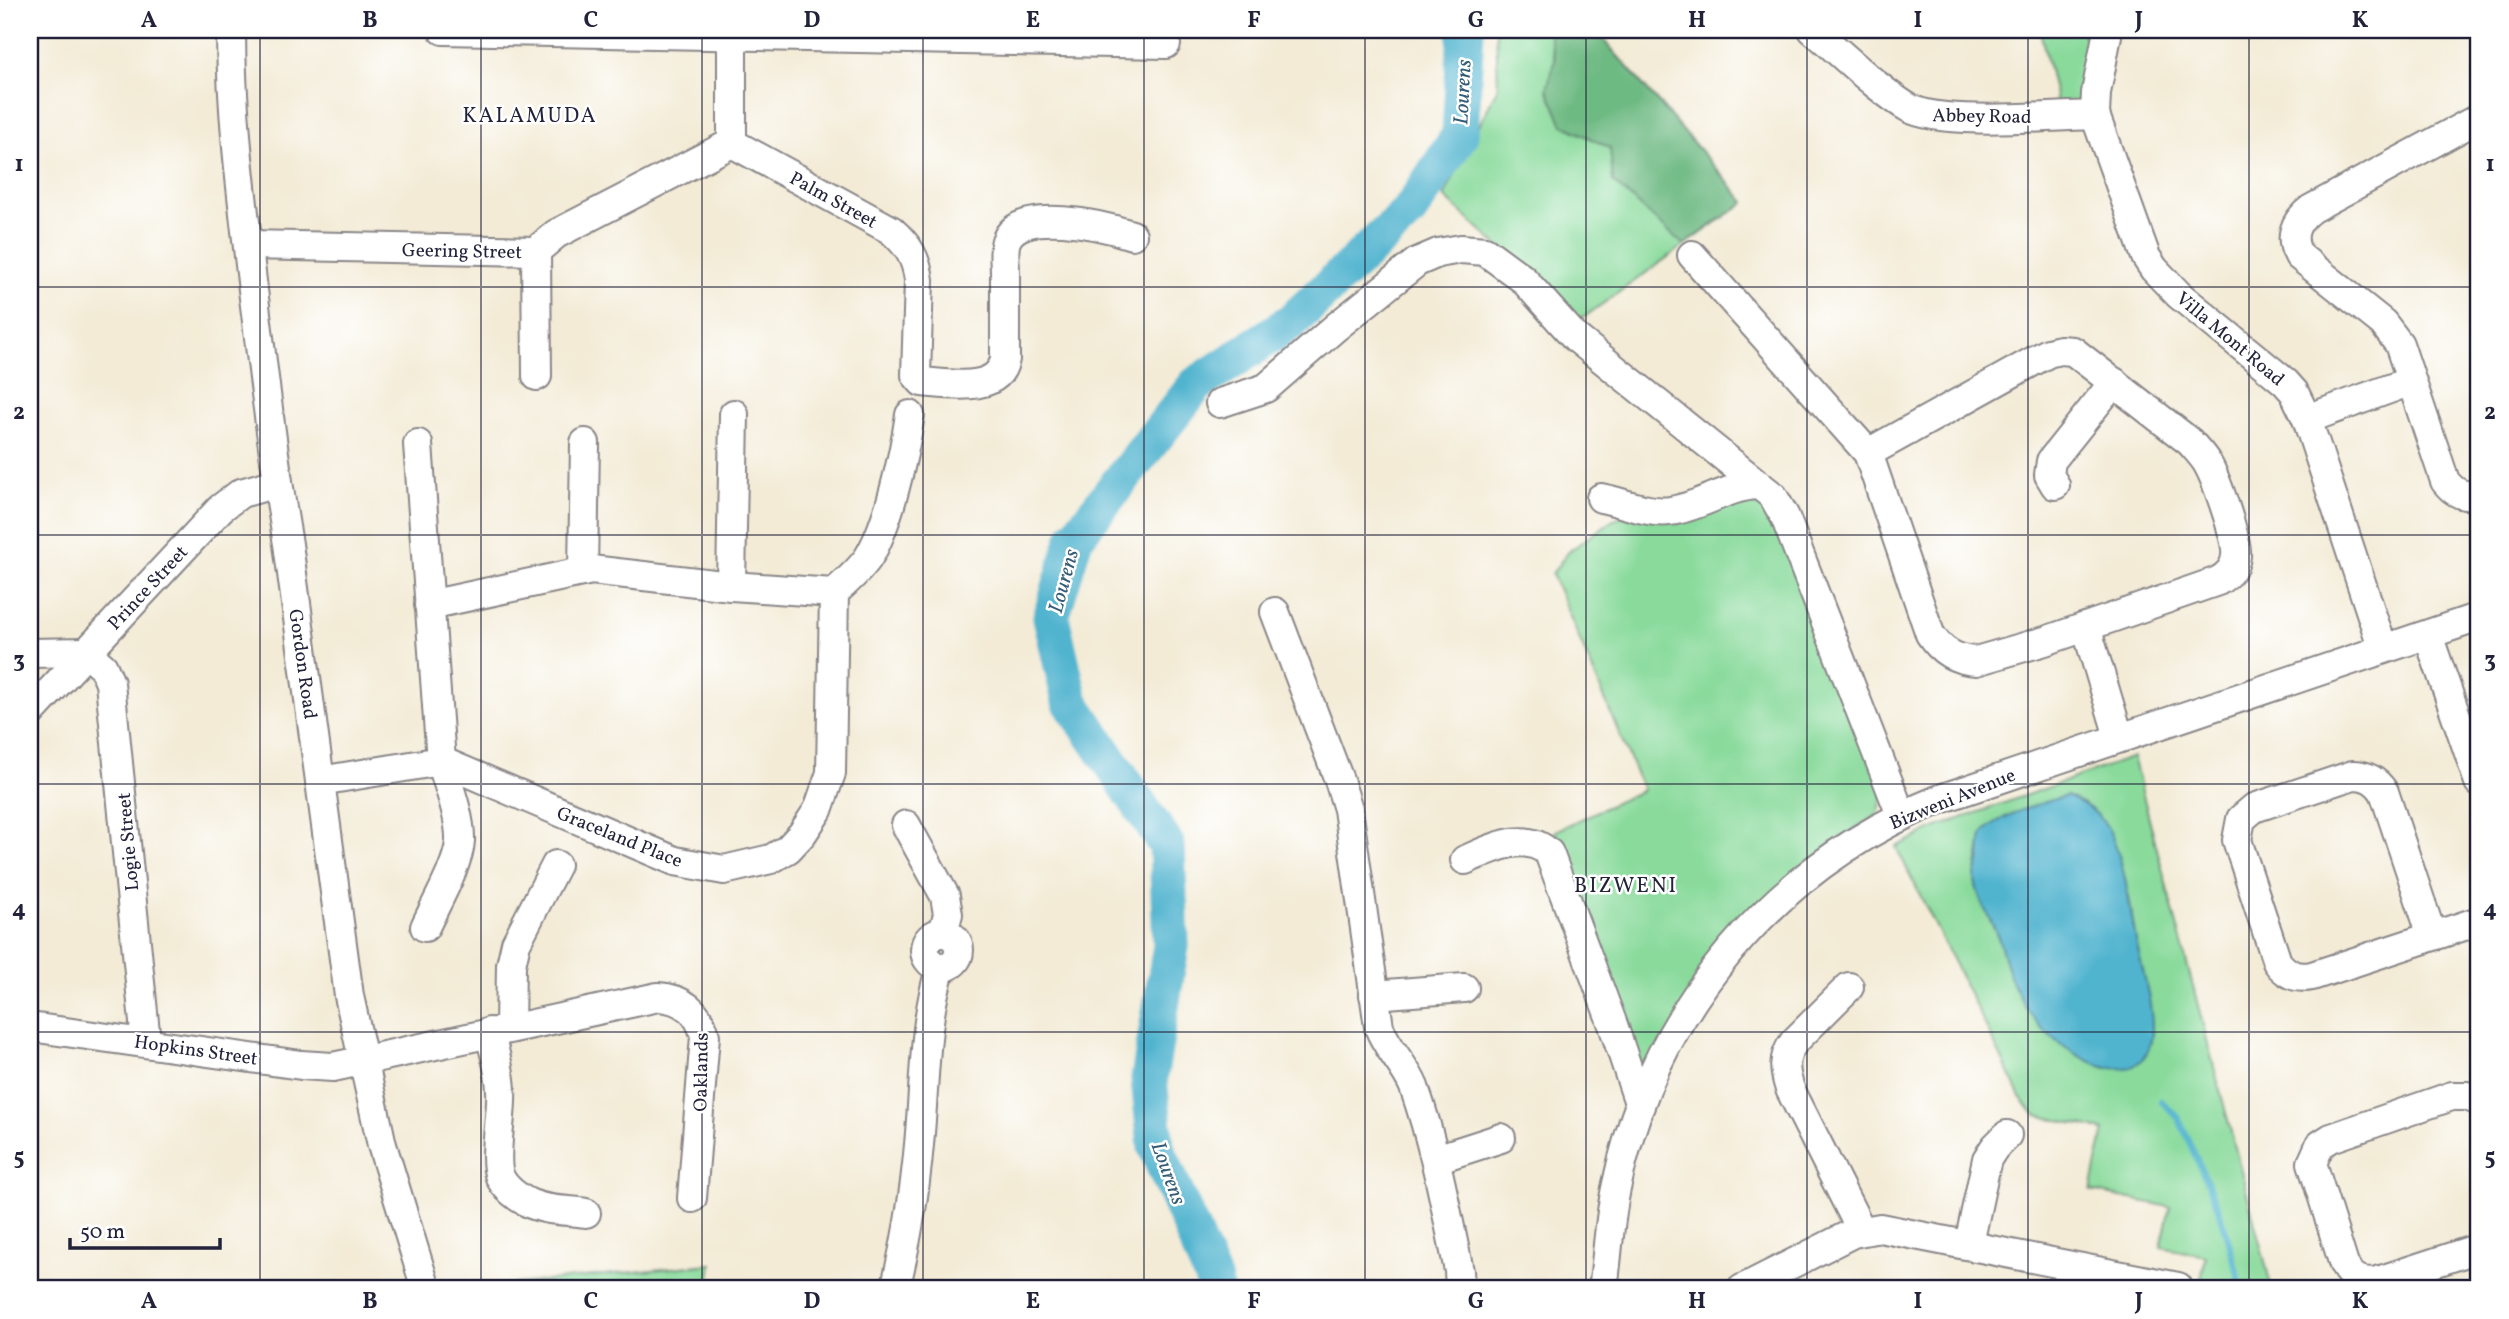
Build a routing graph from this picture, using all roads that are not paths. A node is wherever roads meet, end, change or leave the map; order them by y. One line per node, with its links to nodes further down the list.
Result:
1 (231, 30): 11 (street, Gordon Road)
2 (443, 30): 5 (street)
3 (1813, 30): 7 (street, Abbey Road)
4 (2108, 30): 7 (street, Villa Mont Road)
5 (732, 35): 6 (street); 9 (street)
6 (1166, 44)
7 (2095, 115): 20 (street, Villa Mont Road)
8 (2479, 118): 15 (street)
9 (732, 143): 10 (street, Palm Street); 12 (street, Geering Street)
10 (1132, 235)
11 (248, 245): 12 (street, Geering Street); 24 (street, Gordon Road)
12 (536, 251): 14 (street)
13 (1692, 255): 23 (street)
14 (537, 376)
15 (2411, 381): 20 (street); 27 (street)
16 (2114, 382): 23 (street); 26 (street); 35 (street)
17 (1220, 403): 25 (street)
18 (734, 414): 30 (street)
19 (910, 415): 31 (street)
20 (2307, 419): 37 (street, Villa Mont Road)
21 (585, 443): 29 (street)
22 (418, 444): 32 (street)
23 (1868, 453): 35 (street)
24 (277, 484): 38 (street, Prince Street); 43 (street, Gordon Road)
25 (1759, 485): 28 (street); 45 (street)
26 (2055, 485)
27 (2479, 494)
28 (1601, 498)
29 (583, 572): 30 (street); 32 (street)
30 (731, 586): 31 (street)
31 (834, 593): 42 (street, Graceland Place)
32 (429, 605): 42 (street)
33 (1275, 612): 54 (street)
34 (2479, 617): 36 (street, Bizweni Avenue)
35 (2086, 627): 41 (street)
36 (2428, 635): 37 (street, Bizweni Avenue); 44 (street)
37 (2383, 649): 41 (street, Bizweni Avenue)
38 (86, 652): 39 (street); 40 (street, Prince Street); 57 (street, Logie Street)
39 (30, 653)
40 (30, 707)
41 (2119, 737): 45 (street, Bizweni Avenue)
42 (441, 761): 43 (street); 50 (street)
43 (320, 781): 58 (street, Gordon Road)
44 (2479, 782)
45 (1901, 815): 60 (street, Bizweni Avenue)
46 (906, 825): 72 (street)
47 (1465, 860): 60 (street)
48 (556, 865): 56 (street)
49 (2479, 921): 51 (street)
50 (425, 927)
51 (2432, 936): 51 (street)
52 (1849, 987): 66 (street)
53 (1464, 988): 54 (street)
54 (1374, 995): 63 (street)
55 (30, 1027): 57 (street, Hopkins Street)
56 (500, 1030): 58 (street, Oaklands); 64 (street, Oaklands); 65 (street)
57 (146, 1042): 58 (street, Hopkins Street)
58 (362, 1061): 71 (street, Gordon Road)
59 (2479, 1101): 68 (street)
60 (1640, 1106): 73 (street, Bizweni Avenue)
61 (2007, 1135): 67 (street)
62 (1501, 1138): 63 (street)
63 (1436, 1159): 70 (street)
64 (692, 1198)
65 (586, 1213)
66 (1861, 1230): 67 (street); 74 (street)
67 (1969, 1244): 69 (street)
68 (2479, 1248)
69 (2178, 1287)
70 (1465, 1288)
71 (426, 1289)
72 (895, 1289)
73 (1603, 1289)
74 (1742, 1289)

